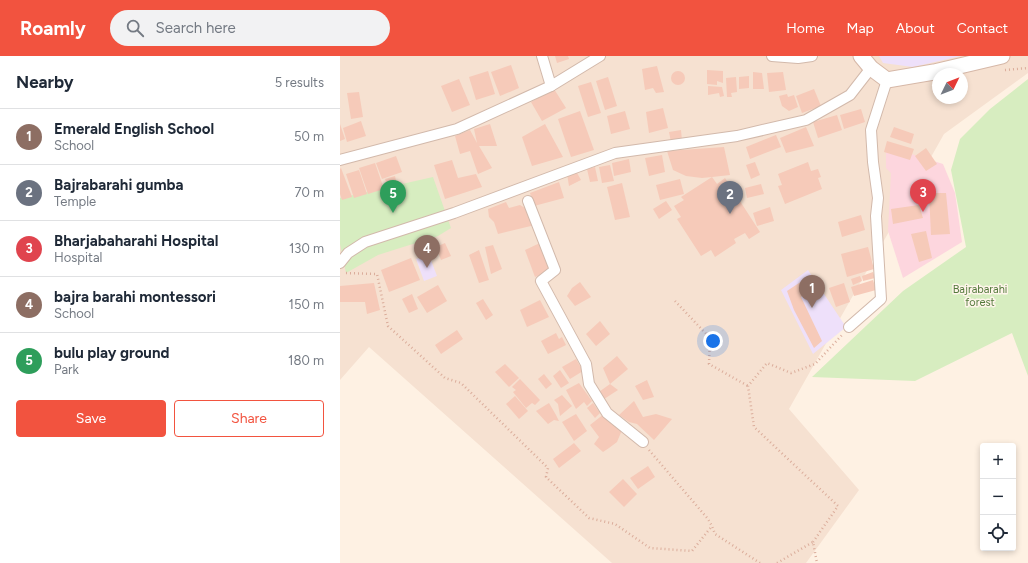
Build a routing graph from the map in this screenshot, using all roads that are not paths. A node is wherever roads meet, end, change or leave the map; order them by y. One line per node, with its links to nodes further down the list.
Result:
1 (542, 56): 9 (street)
2 (600, 56): 9 (street)
3 (772, 56): 4 (street)
4 (812, 56)
5 (861, 56): 7 (street)
6 (1002, 56): 8 (street)
7 (871, 68): 8 (street); 12 (street)
8 (887, 80): 13 (street)
9 (551, 86): 10 (street)
10 (340, 160)
11 (528, 201): 14 (street)
12 (340, 263)
13 (849, 327)
14 (643, 442)

